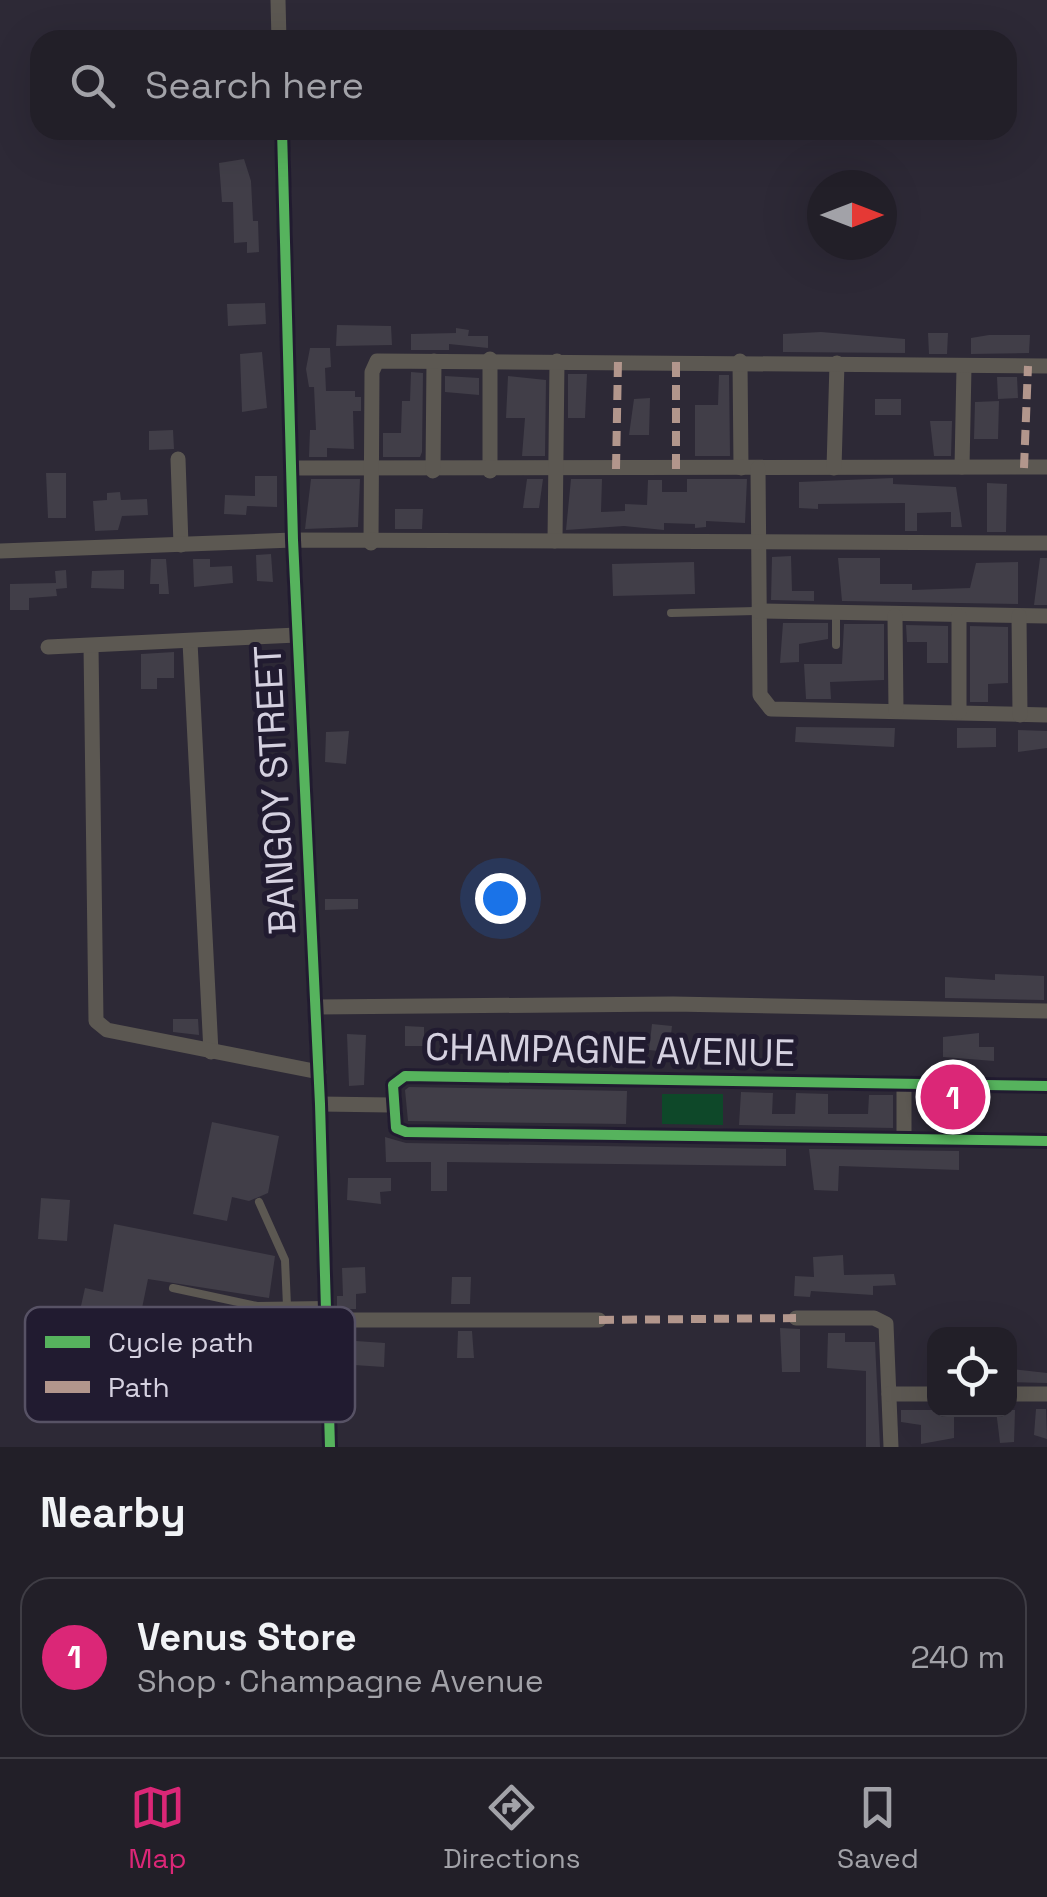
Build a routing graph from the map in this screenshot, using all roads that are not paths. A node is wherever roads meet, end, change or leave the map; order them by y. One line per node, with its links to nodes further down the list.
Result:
1 (278, 0): 2 (street)
2 (279, 30)
3 (282, 140): 14 (street, BANGOY STREET)
4 (490, 359): 5 (street); 6 (street); 19 (street)
5 (434, 361): 18 (street); 20 (street)
6 (557, 361): 7 (street); 21 (street)
7 (740, 361): 8 (street); 15 (street)
8 (837, 363): 10 (street); 17 (street)
9 (1047, 366): 10 (street)
10 (964, 367): 12 (street)
11 (178, 460): 27 (street)
12 (962, 467): 13 (street); 17 (street)
13 (1047, 467)
14 (292, 468): 18 (street); 22 (street, BANGOY STREET)
15 (741, 468): 16 (street); 21 (street)
16 (758, 468): 17 (street); 23 (street)
17 (834, 468)
18 (372, 470): 20 (street); 25 (street)
19 (490, 470): 20 (street); 21 (street)
20 (433, 471)
21 (556, 471): 24 (street)
22 (292, 540): 25 (street); 27 (street); 36 (street, BANGOY STREET)
23 (758, 540): 24 (street); 26 (street); 29 (street)
24 (555, 541): 25 (street)
25 (371, 542)
26 (1047, 543)
27 (181, 544): 28 (street)
28 (0, 551)
29 (758, 611): 30 (lane); 31 (street); 41 (street)
30 (671, 612)
31 (836, 614): 32 (street); 38 (lane)
32 (895, 616): 33 (street); 41 (street)
33 (959, 616): 34 (street); 42 (street)
34 (1019, 616): 35 (street); 43 (street)
35 (1047, 616)
36 (297, 635): 37 (street); 45 (street, BANGOY STREET)
37 (190, 642): 39 (street); 47 (street)
38 (836, 644)
39 (91, 646): 40 (street); 47 (street)
40 (48, 648)
41 (896, 712): 42 (street)
42 (959, 712): 43 (street)
43 (1020, 714): 44 (street)
44 (1047, 715)
45 (316, 1007): 46 (street); 48 (street, BANGOY STREET)
46 (1047, 1011)
47 (211, 1052): 48 (street)
48 (319, 1072): 51 (street, BANGOY STREET)
49 (904, 1085): 50 (street, CHAMPAGNE AVENUE); 52 (street, CHAMPAGNE AVENUE); 53 (street)
50 (1047, 1086)
51 (320, 1104): 52 (street); 59 (street, BANGOY STREET)
52 (391, 1106): 53 (street, CHAMPAGNE AVENUE)
53 (904, 1140): 54 (street, CHAMPAGNE AVENUE)
54 (1047, 1141)
55 (259, 1202): 57 (lane)
56 (173, 1288): 57 (lane)
57 (287, 1306): 58 (lane)
58 (293, 1307)
59 (325, 1307)
60 (355, 1313): 62 (street)
61 (796, 1318): 63 (street)
62 (599, 1320)
63 (890, 1394): 64 (street); 69 (street)
64 (927, 1394)
65 (1017, 1394): 66 (street)
66 (1047, 1394)
67 (329, 1422): 68 (street, BANGOY STREET)
68 (330, 1447)
69 (890, 1447)

